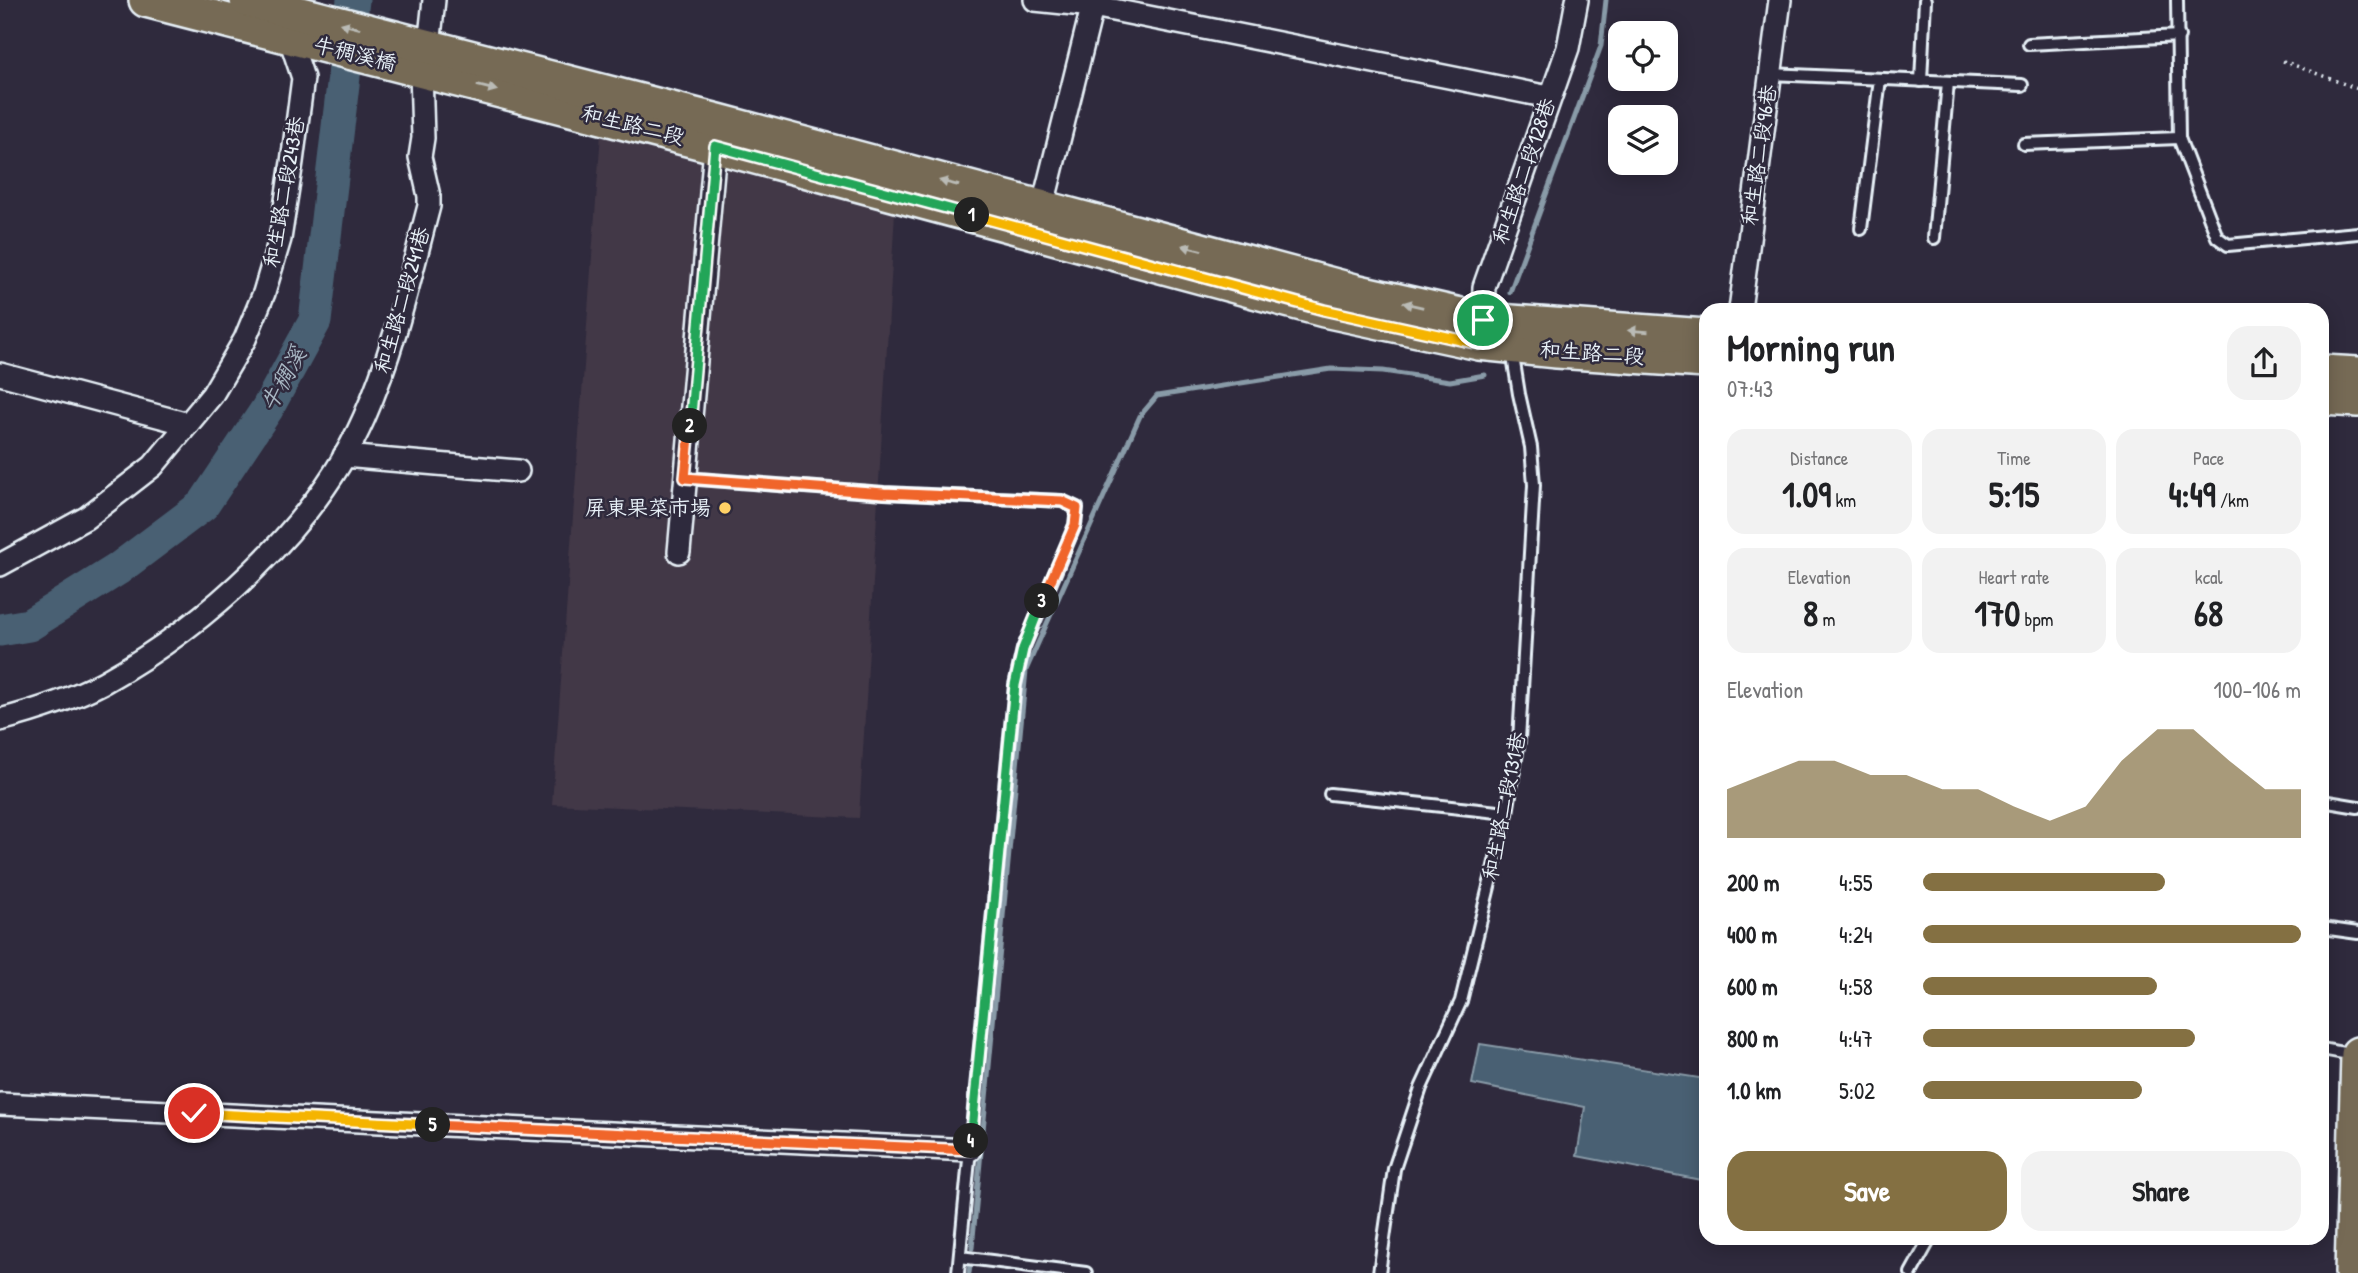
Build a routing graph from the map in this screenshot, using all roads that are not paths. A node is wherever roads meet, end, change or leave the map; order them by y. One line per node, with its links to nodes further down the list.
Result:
1 (146, 0): 10 (main road)
2 (247, 0): 10 (main road)
3 (434, 0): 13 (street, 和生路二段241巷)
4 (1035, 0): 9 (street)
5 (1577, 0): 19 (street, 和生路二段128巷)
6 (1780, 0): 14 (street, 和生路二段96巷)
7 (1925, 0): 16 (lane)
8 (2177, 0): 11 (lane)
9 (1093, 3): 19 (street); 23 (street)
10 (284, 14): 13 (main road, 牛稠溪橋); 36 (street, 和生路二段243巷)
11 (2179, 36): 12 (lane); 21 (lane)
12 (2029, 44)
13 (422, 53): 20 (main road, 和生路二段); 37 (street, 和生路二段241巷)
14 (1770, 74): 15 (lane); 27 (street, 和生路二段96巷)
15 (1880, 79): 16 (lane); 24 (lane)
16 (1921, 81): 17 (lane)
17 (1948, 82): 18 (lane); 26 (lane)
18 (2022, 85)
19 (1549, 97): 28 (street, 和生路二段128巷)
20 (716, 134): 23 (main road, 和生路二段); 39 (street)
21 (2179, 138): 22 (lane); 25 (lane)
22 (2024, 144)
23 (1039, 220): 28 (main road, 和生路二段)
24 (1861, 229)
25 (2358, 233)
26 (1934, 238)
27 (1742, 303)
28 (1497, 333): 29 (main road, 和生路二段, one-way to 28); 30 (main road, 和生路二段); 46 (lane, 和生路二段131巷)
29 (1699, 336)
30 (1699, 360)
31 (2329, 372): 33 (main road)
32 (0, 374): 36 (street)
33 (2358, 374)
34 (2329, 398): 35 (main road)
35 (2358, 400)
36 (188, 424): 41 (street, 和生路二段243巷)
37 (344, 456): 38 (street); 42 (street, 和生路二段241巷)
38 (519, 471)
39 (685, 478): 40 (street); 52 (lane)
40 (679, 552)
41 (0, 565)
42 (0, 720)
43 (1330, 794): 46 (lane)
44 (2329, 802): 45 (lane)
45 (2358, 807)
46 (1507, 813): 57 (lane, 和生路二段131巷)
47 (2329, 929): 48 (lane)
48 (2358, 933)
49 (2329, 1050): 50 (lane)
50 (2358, 1055): 59 (main road)
51 (0, 1104): 52 (street)
52 (970, 1150): 54 (lane)
53 (1927, 1245): 58 (lane)
54 (960, 1257): 55 (lane); 56 (lane)
55 (958, 1273)
56 (1086, 1273)
57 (1379, 1273)
58 (1911, 1273)
59 (2351, 1273)

